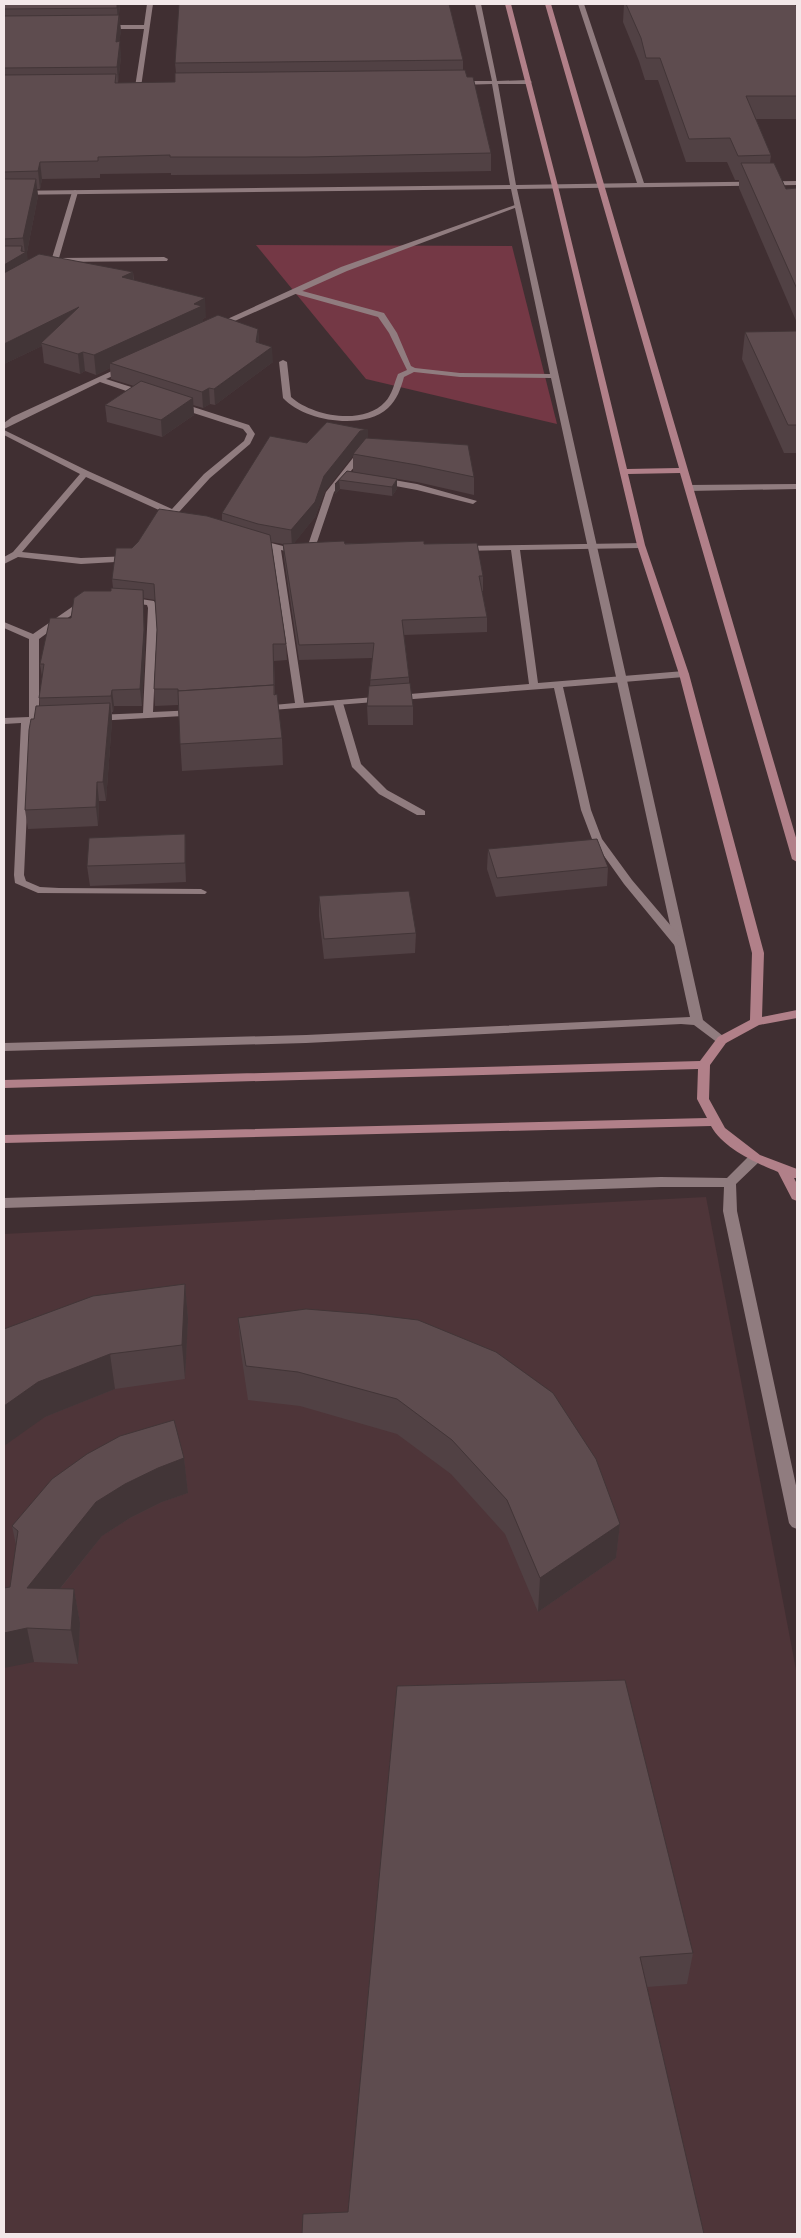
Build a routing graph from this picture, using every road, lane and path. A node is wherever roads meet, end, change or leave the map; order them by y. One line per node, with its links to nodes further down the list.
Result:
1 (150, 4): 7 (street)
2 (478, 4): 10 (street)
3 (508, 4): 8 (street)
4 (548, 4): 18 (street)
5 (581, 4): 15 (street)
6 (99, 27): 7 (street)
7 (147, 27): 11 (street)
8 (529, 82): 10 (street); 17 (street)
9 (450, 83): 10 (street)
10 (495, 83): 16 (street)
11 (138, 86): 12 (street); 13 (street)
12 (148, 86)
13 (128, 87)
14 (797, 183): 15 (street)
15 (641, 185): 18 (street)
16 (514, 186): 17 (street); 19 (street); 21 (street)
17 (556, 186): 18 (street); 41 (street)
18 (601, 186): 40 (street)
19 (76, 192): 20 (street); 24 (street)
20 (4, 193)
21 (517, 206): 26 (street); 31 (street)
22 (164, 259): 24 (street)
23 (46, 260): 24 (street)
24 (55, 260): 25 (street)
25 (38, 270)
26 (295, 291): 27 (street); 30 (street)
27 (208, 329)
28 (283, 362): 30 (street)
29 (132, 363): 32 (street)
30 (413, 370): 31 (street)
31 (555, 376): 51 (street)
32 (99, 379): 33 (street); 36 (street)
33 (154, 397)
34 (173, 403): 47 (street)
35 (4, 415): 36 (street)
36 (16, 419): 37 (street)
37 (4, 427)
38 (4, 432): 42 (street)
39 (365, 449): 55 (street)
40 (684, 470): 41 (street); 45 (street)
41 (624, 472): 50 (street)
42 (85, 473): 47 (street); 57 (street)
43 (372, 480): 46 (street)
44 (797, 486): 45 (street)
45 (689, 488): 78 (street)
46 (473, 501)
47 (173, 513): 48 (street)
48 (191, 520)
49 (246, 539): 52 (street)
50 (641, 545): 51 (street); 64 (street)
51 (593, 546): 53 (street); 65 (street)
52 (276, 547): 55 (street); 69 (street)
53 (514, 547): 54 (street); 67 (street)
54 (446, 548)
55 (310, 551): 56 (street)
56 (320, 551)
57 (16, 554): 58 (street); 59 (street)
58 (135, 555)
59 (4, 561)
60 (93, 598): 63 (street)
61 (119, 599): 72 (street)
62 (4, 625): 63 (street)
63 (34, 638): 75 (street)
64 (684, 674): 65 (street); 83 (street)
65 (621, 679): 66 (street); 80 (street)
66 (558, 685): 67 (street); 80 (street)
67 (534, 687): 68 (street)
68 (338, 703): 69 (street); 77 (street)
69 (300, 706): 70 (street)
70 (253, 710)
71 (205, 713): 72 (street)
72 (148, 716): 73 (street)
73 (82, 718)
74 (53, 719): 75 (street)
75 (30, 720): 76 (street); 79 (street)
76 (4, 721)
77 (421, 813)
78 (797, 859)
79 (201, 892)
80 (679, 943): 82 (street)
81 (797, 1014): 83 (street)
82 (696, 1022): 84 (street); 85 (street)
83 (756, 1022): 84 (street)
84 (722, 1040): 86 (street)
85 (4, 1047)
86 (704, 1065): 87 (street); 88 (street)
87 (4, 1084)
88 (715, 1122): 89 (street); 90 (street)
89 (4, 1139)
90 (755, 1158): 91 (street); 92 (street)
91 (791, 1172): 93 (street)
92 (730, 1183): 94 (street); 95 (street)
93 (797, 1196)
94 (4, 1202)
95 (797, 1523)

